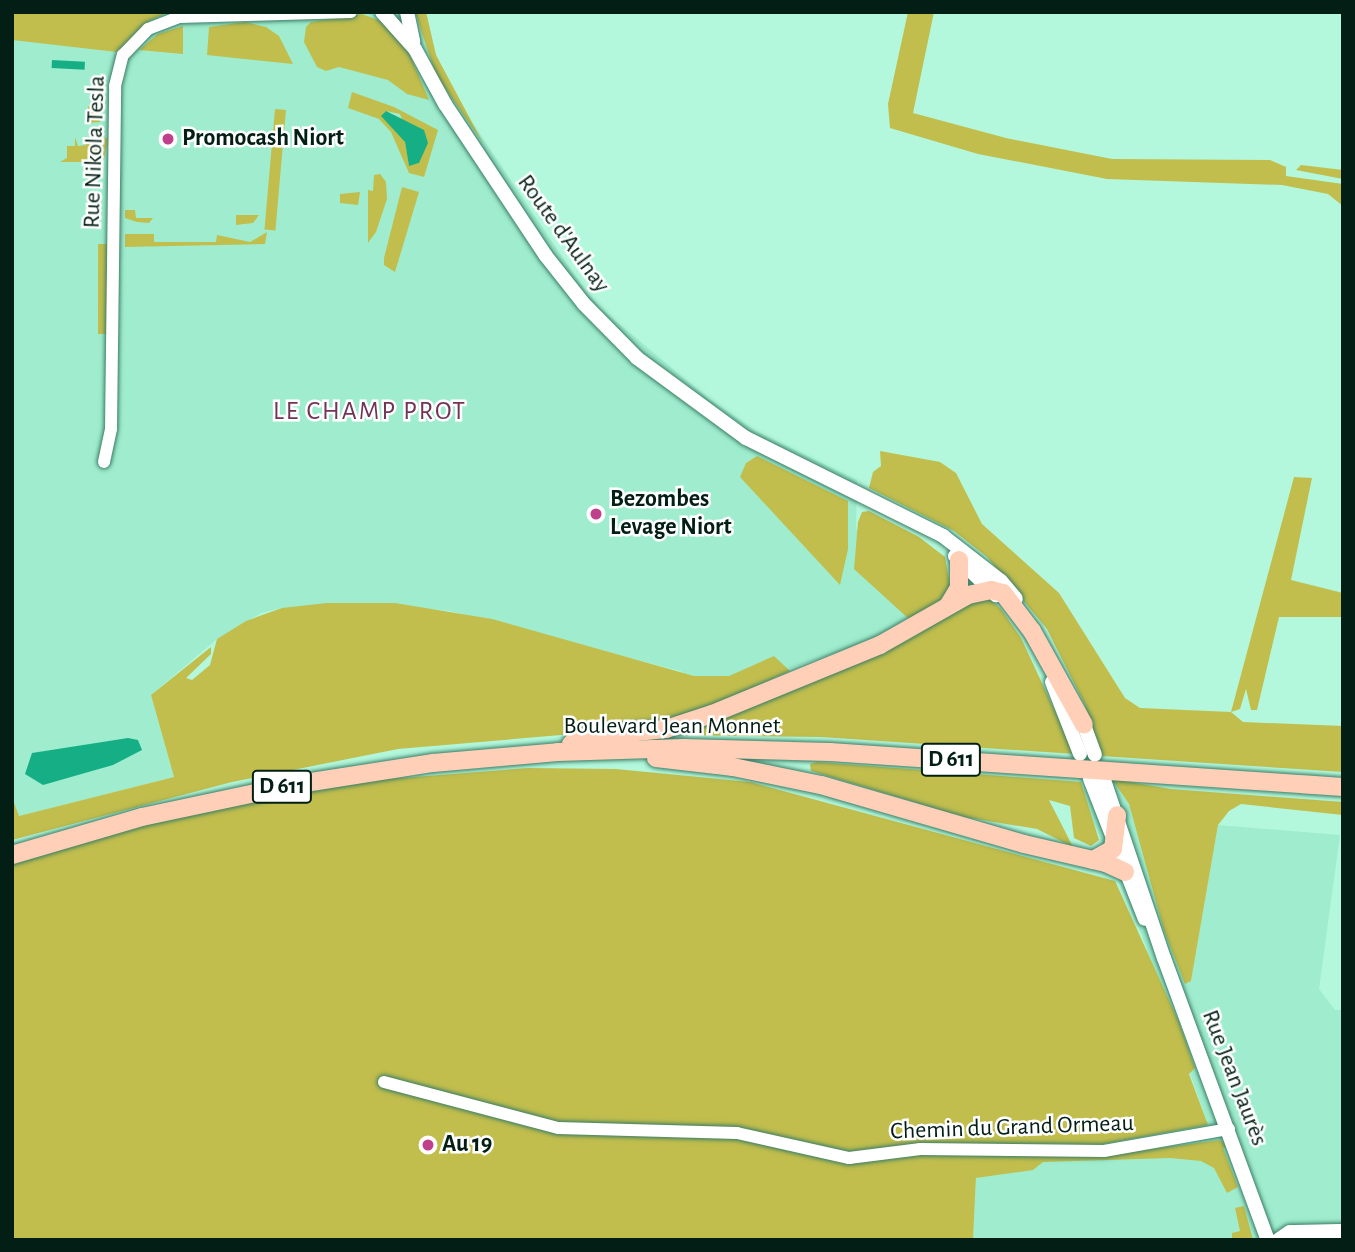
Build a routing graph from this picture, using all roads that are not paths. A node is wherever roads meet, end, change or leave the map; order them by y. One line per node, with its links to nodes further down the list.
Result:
1 (351, 12): 4 (street, Rue Nikola Tesla)
2 (382, 12): 5 (street, Route d'Aulnay)
3 (407, 12): 5 (street, Route d'Aulnay)
4 (323, 13): 6 (street, Rue Nikola Tesla)
5 (415, 49): 7 (street, Route d'Aulnay)
6 (104, 462)
7 (923, 527): 8 (street); 11 (street)
8 (959, 560): 9 (street); 10 (main road)
9 (991, 590): 10 (main road); 11 (main road); 11 (street)
10 (947, 607): 12 (main road)
11 (1084, 725)
12 (565, 748): 13 (main road, Boulevard Jean Monnet / D 611); 14 (main road, Boulevard Jean Monnet / D 611); 17 (main road, Boulevard Jean Monnet / D 611); 18 (main road, Boulevard Jean Monnet / D 611); 19 (main road)
13 (1343, 780)
14 (1343, 787)
15 (1117, 815): 16 (main road); 16 (street, Rue Jean Jaurès); 21 (street, Rue Jean Jaurès)
16 (1115, 845): 19 (main road); 20 (street, Rue Jean Jaurès)
17 (12, 847)
18 (12, 855)
19 (1093, 860): 20 (main road)
20 (1125, 872): 21 (street, Rue Jean Jaurès)
21 (1164, 958): 23 (street, Rue Jean Jaurès)
22 (384, 1082): 23 (street, Chemin du Grand Ormeau)
23 (1229, 1129): 26 (street, Rue Jean Jaurès)
24 (1343, 1231): 25 (street)
25 (1322, 1233): 26 (street); 27 (street)
26 (1280, 1236)
27 (1308, 1240)

